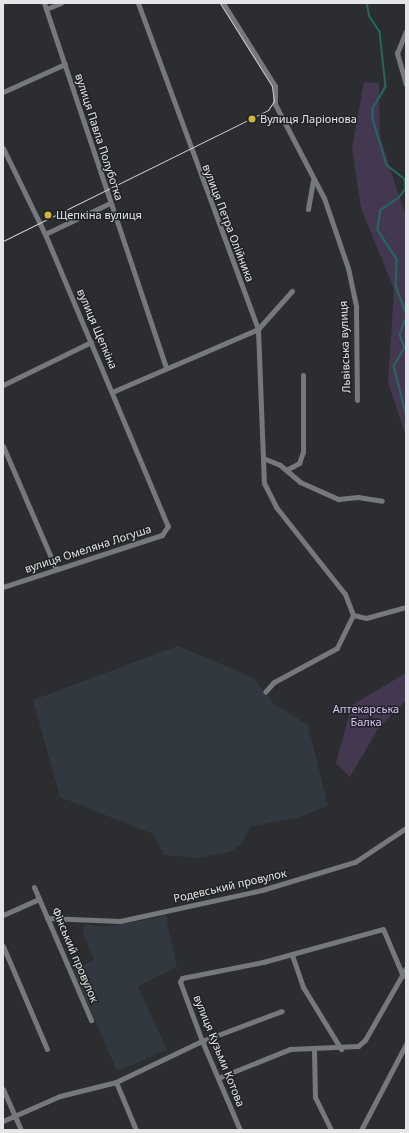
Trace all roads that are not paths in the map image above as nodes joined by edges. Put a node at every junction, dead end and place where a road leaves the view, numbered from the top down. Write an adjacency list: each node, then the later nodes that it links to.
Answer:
1 (44, 3): 5 (street, вулиця Павла Полуботка)
2 (61, 3): 5 (street)
3 (138, 3): 16 (street, вулиця Петра Олійника)
4 (223, 3): 11 (street, Львівська вулиця)
5 (46, 9): 7 (street, вулиця Павла Полуботка)
6 (406, 31): 8 (street)
7 (65, 64): 9 (street); 12 (street, вулиця Павла Полуботка)
8 (406, 84)
9 (3, 92)
10 (3, 148): 14 (street, вулиця Щепкіна)
11 (313, 180): 13 (street); 22 (street, Львівська вулиця)
12 (110, 203): 14 (street); 18 (street, вулиця Павла Полуботка)
13 (308, 209)
14 (45, 234): 17 (street, вулиця Щепкіна)
15 (292, 291): 16 (street)
16 (258, 329): 18 (street); 24 (street, вулиця Петра Олійника)
17 (91, 342): 20 (street); 21 (street, вулиця Щепкіна)
18 (166, 367): 21 (street)
19 (303, 374): 25 (street)
20 (3, 385)
21 (112, 392): 27 (street, вулиця Щепкіна)
22 (357, 400)
23 (3, 446): 28 (street)
24 (263, 458): 25 (street); 31 (street, вулиця Петра Олійника)
25 (286, 470): 26 (street)
26 (382, 501)
27 (167, 520): 28 (street, вулиця Омеляна Логуша)
28 (56, 569): 29 (street, вулиця Омеляна Логуша)
29 (3, 587)
30 (406, 607): 31 (street)
31 (353, 615): 32 (street)
32 (265, 692)
33 (406, 828): 37 (street, Родевський провулок)
34 (34, 887): 35 (street, Фінський провулок)
35 (40, 899): 36 (street, Фінський провулок); 37 (street, Фінський провулок)
36 (3, 915)
37 (47, 918): 43 (street, Фінський провулок)
38 (3, 946): 46 (street)
39 (292, 955): 41 (street); 44 (street, вулиця Кузьми Котова); 47 (street)
40 (406, 968): 41 (street)
41 (403, 976): 47 (street)
42 (282, 1011): 44 (street)
43 (91, 1020)
44 (202, 1041): 49 (street, вулиця Кузьми Котова); 50 (street)
45 (406, 1044): 58 (street)
46 (47, 1049)
47 (341, 1049): 48 (street)
48 (314, 1050): 49 (street); 57 (street)
49 (218, 1078): 56 (street, вулиця Кузьми Котова)
50 (116, 1082): 52 (street); 55 (street)
51 (3, 1089): 52 (street)
52 (15, 1116): 53 (street); 54 (street)
53 (3, 1121)
54 (21, 1130)
55 (136, 1130)
56 (240, 1130)
57 (331, 1130)
58 (361, 1130)

